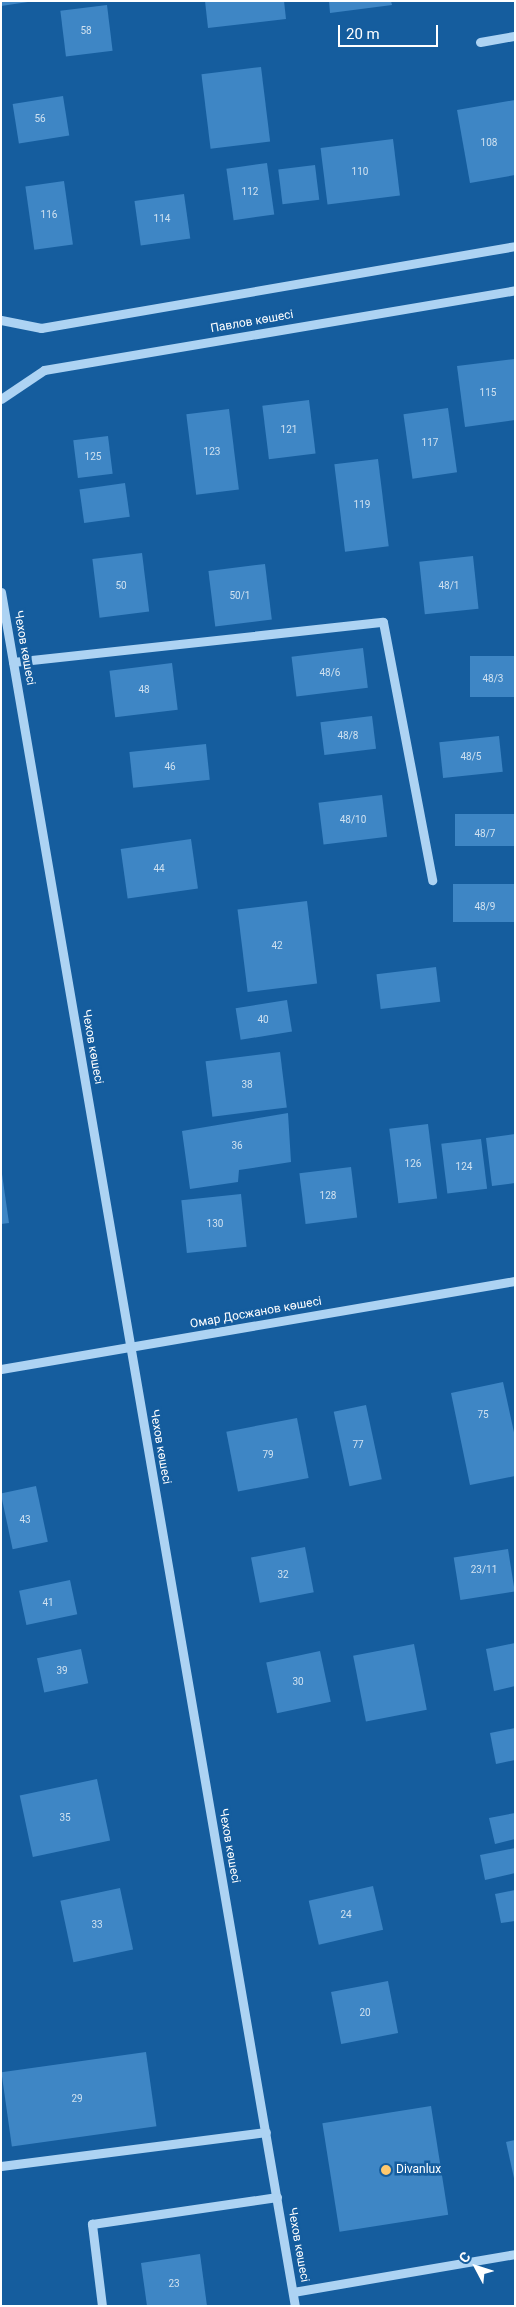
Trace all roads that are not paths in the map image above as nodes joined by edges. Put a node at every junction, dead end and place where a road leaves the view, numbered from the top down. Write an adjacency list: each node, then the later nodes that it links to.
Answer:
1 (515, 36): 2 (street)
2 (480, 42)
3 (515, 246): 5 (street)
4 (515, 290): 6 (street, Павлов көшесі)
5 (1, 320)
6 (1, 399)
7 (1, 592): 8 (street, Чехов көшесі)
8 (13, 662): 9 (street); 11 (street, Чехов көшесі)
9 (432, 880)
10 (515, 1281): 11 (street, Омар Досжанов көшесі)
11 (131, 1347): 12 (street, Омар Досжанов көшесі); 13 (street, Чехов көшесі)
12 (1, 1369)
13 (266, 2132): 14 (street); 15 (street, Чехов көшесі)
14 (1, 2166)
15 (277, 2197): 17 (street, Чехов көшесі); 18 (street)
16 (515, 2254): 17 (street)
17 (293, 2292): 19 (street, Чехов көшесі)
18 (102, 2306)
19 (295, 2306)

